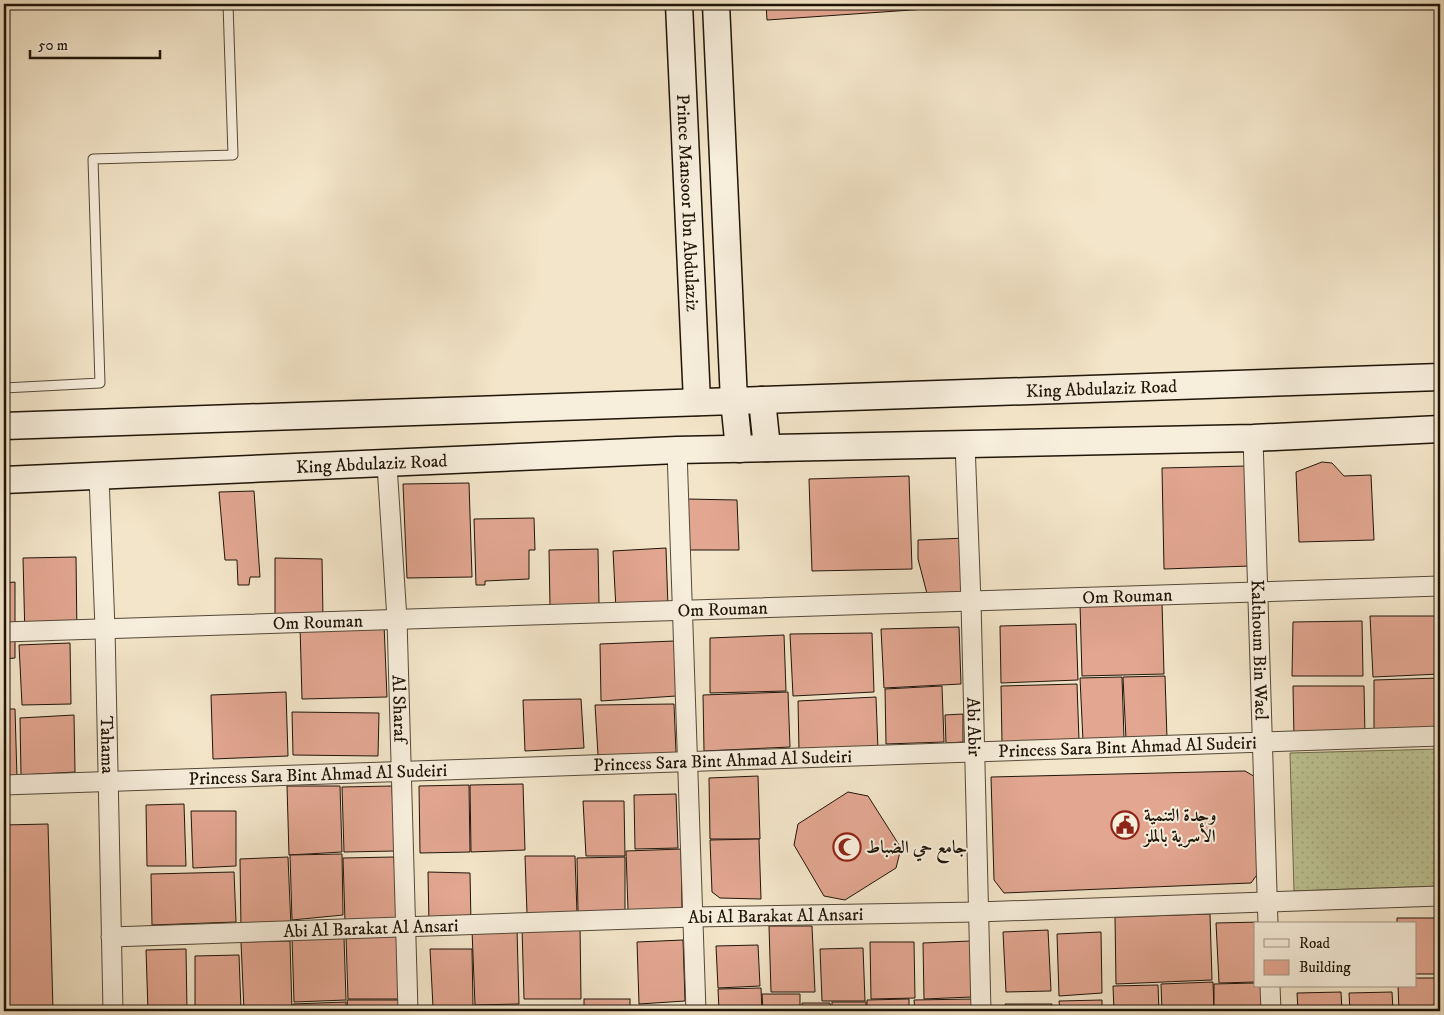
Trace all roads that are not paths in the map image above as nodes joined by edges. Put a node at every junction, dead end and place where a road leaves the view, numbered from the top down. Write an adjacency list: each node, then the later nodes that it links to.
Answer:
1 (228, 4): 7 (lane)
2 (679, 4): 5 (main road, Prince Mansoor Ibn Abdulaziz)
3 (716, 4): 4 (main road, Prince Mansoor Ibn Abdulaziz)
4 (718, 55): 5 (main road); 9 (main road, Prince Mansoor Ibn Abdulaziz)
5 (681, 58): 10 (main road, Prince Mansoor Ibn Abdulaziz)
6 (1440, 377): 8 (main road, King Abdulaziz Road)
7 (4, 388)
8 (762, 400): 9 (main road, King Abdulaziz Road); 15 (main road)
9 (734, 401): 10 (main road, King Abdulaziz Road); 16 (main road)
10 (697, 402): 11 (main road, King Abdulaziz Road)
11 (4, 426)
12 (1440, 429): 13 (main road, King Abdulaziz Road)
13 (1253, 438): 14 (main road, King Abdulaziz Road); 22 (street, Kalthoum Bin Wael)
14 (965, 443): 15 (main road, King Abdulaziz Road); 23 (street, Abi Abir)
15 (767, 448): 16 (main road, King Abdulaziz Road)
16 (739, 449): 17 (main road, King Abdulaziz Road)
17 (677, 450): 18 (main road, King Abdulaziz Road); 24 (street)
18 (387, 465): 19 (main road, King Abdulaziz Road); 25 (street, Al Sharaf)
19 (98, 477): 20 (main road, King Abdulaziz Road); 26 (street, Tahama)
20 (4, 480)
21 (1440, 586): 22 (street, Om Rouman)
22 (1258, 592): 23 (street, Om Rouman); 29 (street, Kalthoum Bin Wael)
23 (971, 602): 24 (street, Om Rouman); 30 (street, Abi Abir)
24 (683, 611): 25 (street, Om Rouman); 31 (street)
25 (397, 619): 26 (street, Om Rouman); 32 (street, Al Sharaf)
26 (105, 628): 27 (street, Om Rouman); 33 (street, Tahama)
27 (4, 632)
28 (1440, 736): 29 (street, Princess Sara Bint Ahmad Al Sudeiri)
29 (1263, 742): 30 (street, Princess Sara Bint Ahmad Al Sudeiri); 36 (street, Kalthoum Bin Wael)
30 (974, 752): 31 (street, Princess Sara Bint Ahmad Al Sudeiri); 37 (street, Abi Abir)
31 (688, 761): 32 (street, Princess Sara Bint Ahmad Al Sudeiri); 38 (street)
32 (400, 771): 33 (street, Princess Sara Bint Ahmad Al Sudeiri); 40 (street, Al Sharaf)
33 (108, 781): 34 (street, Princess Sara Bint Ahmad Al Sudeiri); 41 (street, Tahama)
34 (4, 785)
35 (1440, 896): 36 (street, Abi Al Barakat Al Ansari)
36 (1268, 902): 37 (street, Abi Al Barakat Al Ansari); 39 (street, Kalthoum Bin Wael)
37 (977, 912): 38 (street, Abi Al Barakat Al Ansari); 46 (street, Abi Abir)
38 (693, 916): 40 (street, Abi Al Barakat Al Ansari); 45 (street)
39 (1268, 922)
40 (406, 926): 41 (street, Abi Al Barakat Al Ansari); 44 (street, Al Sharaf)
41 (111, 937): 43 (street, Tahama)
42 (1270, 988): 47 (street)
43 (113, 1011)
44 (408, 1011)
45 (696, 1011)
46 (980, 1011)
47 (1271, 1011)

